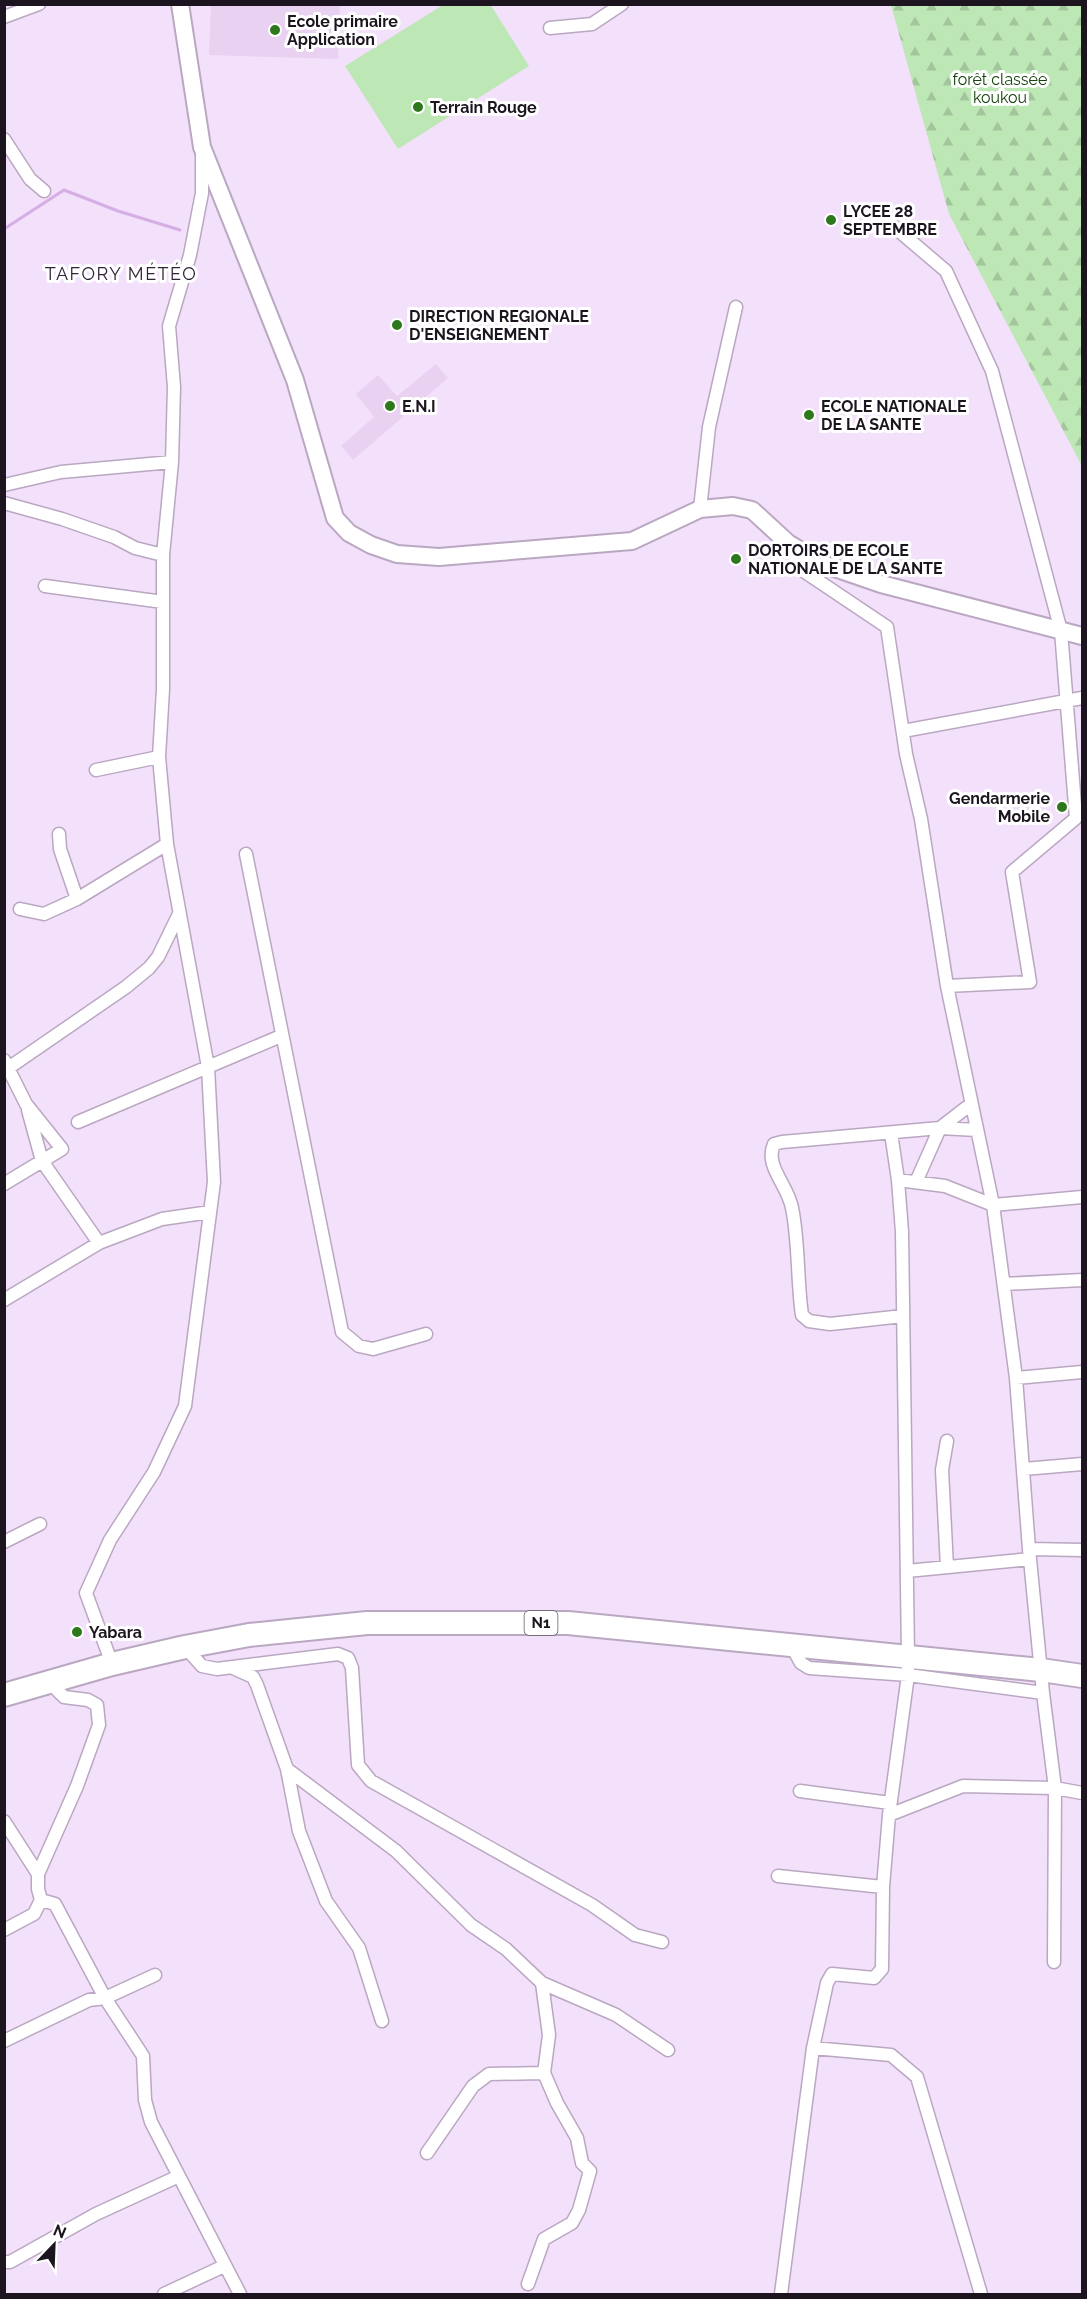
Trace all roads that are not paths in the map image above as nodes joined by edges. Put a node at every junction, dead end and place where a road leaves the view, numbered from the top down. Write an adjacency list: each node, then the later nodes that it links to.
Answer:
1 (39, 4): 4 (street)
2 (180, 4): 8 (street)
3 (622, 4): 6 (street)
4 (22, 7): 5 (street)
5 (4, 17)
6 (550, 28)
7 (4, 139): 9 (street)
8 (202, 147): 12 (street); 15 (street)
9 (45, 191)
10 (879, 214): 20 (street)
11 (736, 307): 15 (street)
12 (172, 462): 13 (street); 17 (street)
13 (4, 485)
14 (4, 503): 17 (street)
15 (700, 509): 16 (street)
16 (788, 543): 20 (street); 24 (street)
17 (163, 555): 19 (street)
18 (45, 586): 19 (street)
19 (163, 602): 25 (street)
20 (1060, 631): 21 (street); 23 (street)
21 (1083, 636)
22 (1083, 698): 23 (street)
23 (1066, 700): 24 (street); 33 (street)
24 (903, 731): 33 (street)
25 (159, 757): 26 (street); 28 (street)
26 (96, 770)
27 (59, 834): 30 (street)
28 (167, 844): 30 (street); 32 (street)
29 (246, 854): 34 (street)
30 (77, 899): 31 (street)
31 (20, 909)
32 (179, 914): 35 (street); 36 (street)
33 (947, 986): 38 (street)
34 (281, 1036): 36 (street); 55 (street)
35 (6, 1066): 37 (street)
36 (208, 1067): 39 (street); 49 (street)
37 (26, 1104): 43 (street); 43 (street)
38 (971, 1104): 40 (street); 41 (street)
39 (78, 1122)
40 (940, 1128): 41 (street); 42 (street); 45 (street)
41 (977, 1130): 48 (street)
42 (891, 1133): 44 (street); 54 (street)
43 (42, 1161): 46 (street); 50 (street)
44 (898, 1180): 45 (street); 54 (street)
45 (916, 1182): 48 (street)
46 (4, 1184)
47 (1083, 1197): 48 (street)
48 (993, 1205): 52 (street)
49 (210, 1212): 50 (street); 68 (street)
50 (99, 1243): 53 (street)
51 (1083, 1280): 52 (street)
52 (1004, 1284): 57 (street)
53 (4, 1300)
54 (903, 1316): 66 (street)
55 (426, 1334)
56 (1083, 1372): 57 (street)
57 (1016, 1378): 60 (street)
58 (947, 1441): 65 (street)
59 (1083, 1464): 60 (street)
60 (1024, 1469): 64 (street)
61 (40, 1524): 62 (street)
62 (4, 1542)
63 (1083, 1550): 64 (street)
64 (1029, 1554): 65 (street); 72 (street)
65 (947, 1567): 66 (street)
66 (907, 1571): 70 (street)
67 (184, 1647): 68 (highway, N1); 70 (highway, N1); 71 (street)
68 (112, 1664): 75 (highway, N1)
69 (255, 1664): 71 (street); 74 (street); 91 (street)
70 (908, 1666): 72 (highway, N1); 76 (street); 82 (street)
71 (231, 1667): 74 (street)
72 (1041, 1670): 73 (highway, N1); 76 (street)
73 (1083, 1676)
74 (253, 1677): 78 (street)
75 (49, 1682): 77 (highway, N1); 84 (street)
76 (1042, 1693): 79 (street)
77 (4, 1695)
78 (287, 1769): 94 (street); 96 (street)
79 (1055, 1788): 81 (street); 82 (street); 92 (street)
80 (800, 1791): 82 (street)
81 (1083, 1793)
82 (890, 1809): 86 (street)
83 (4, 1821): 84 (street)
84 (38, 1874): 87 (street)
85 (778, 1876): 86 (street)
86 (883, 1887): 98 (street)
87 (41, 1900): 88 (street); 89 (street)
88 (55, 1904): 89 (street); 95 (street)
89 (34, 1914): 90 (street)
90 (4, 1930)
91 (662, 1942)
92 (1054, 1962)
93 (155, 1975): 95 (street)
94 (542, 1983): 99 (street); 100 (street)
95 (105, 1998): 97 (street); 102 (street)
96 (382, 2021)
97 (4, 2041)
98 (813, 2048): 108 (street); 109 (street)
99 (668, 2050)
100 (544, 2073): 101 (street); 105 (street)
101 (427, 2152)
102 (179, 2176): 103 (street); 104 (street)
103 (4, 2262)
104 (224, 2266): 106 (street); 107 (street)
105 (528, 2284)
106 (164, 2295)
107 (240, 2295)
108 (781, 2295)
109 (981, 2295)

